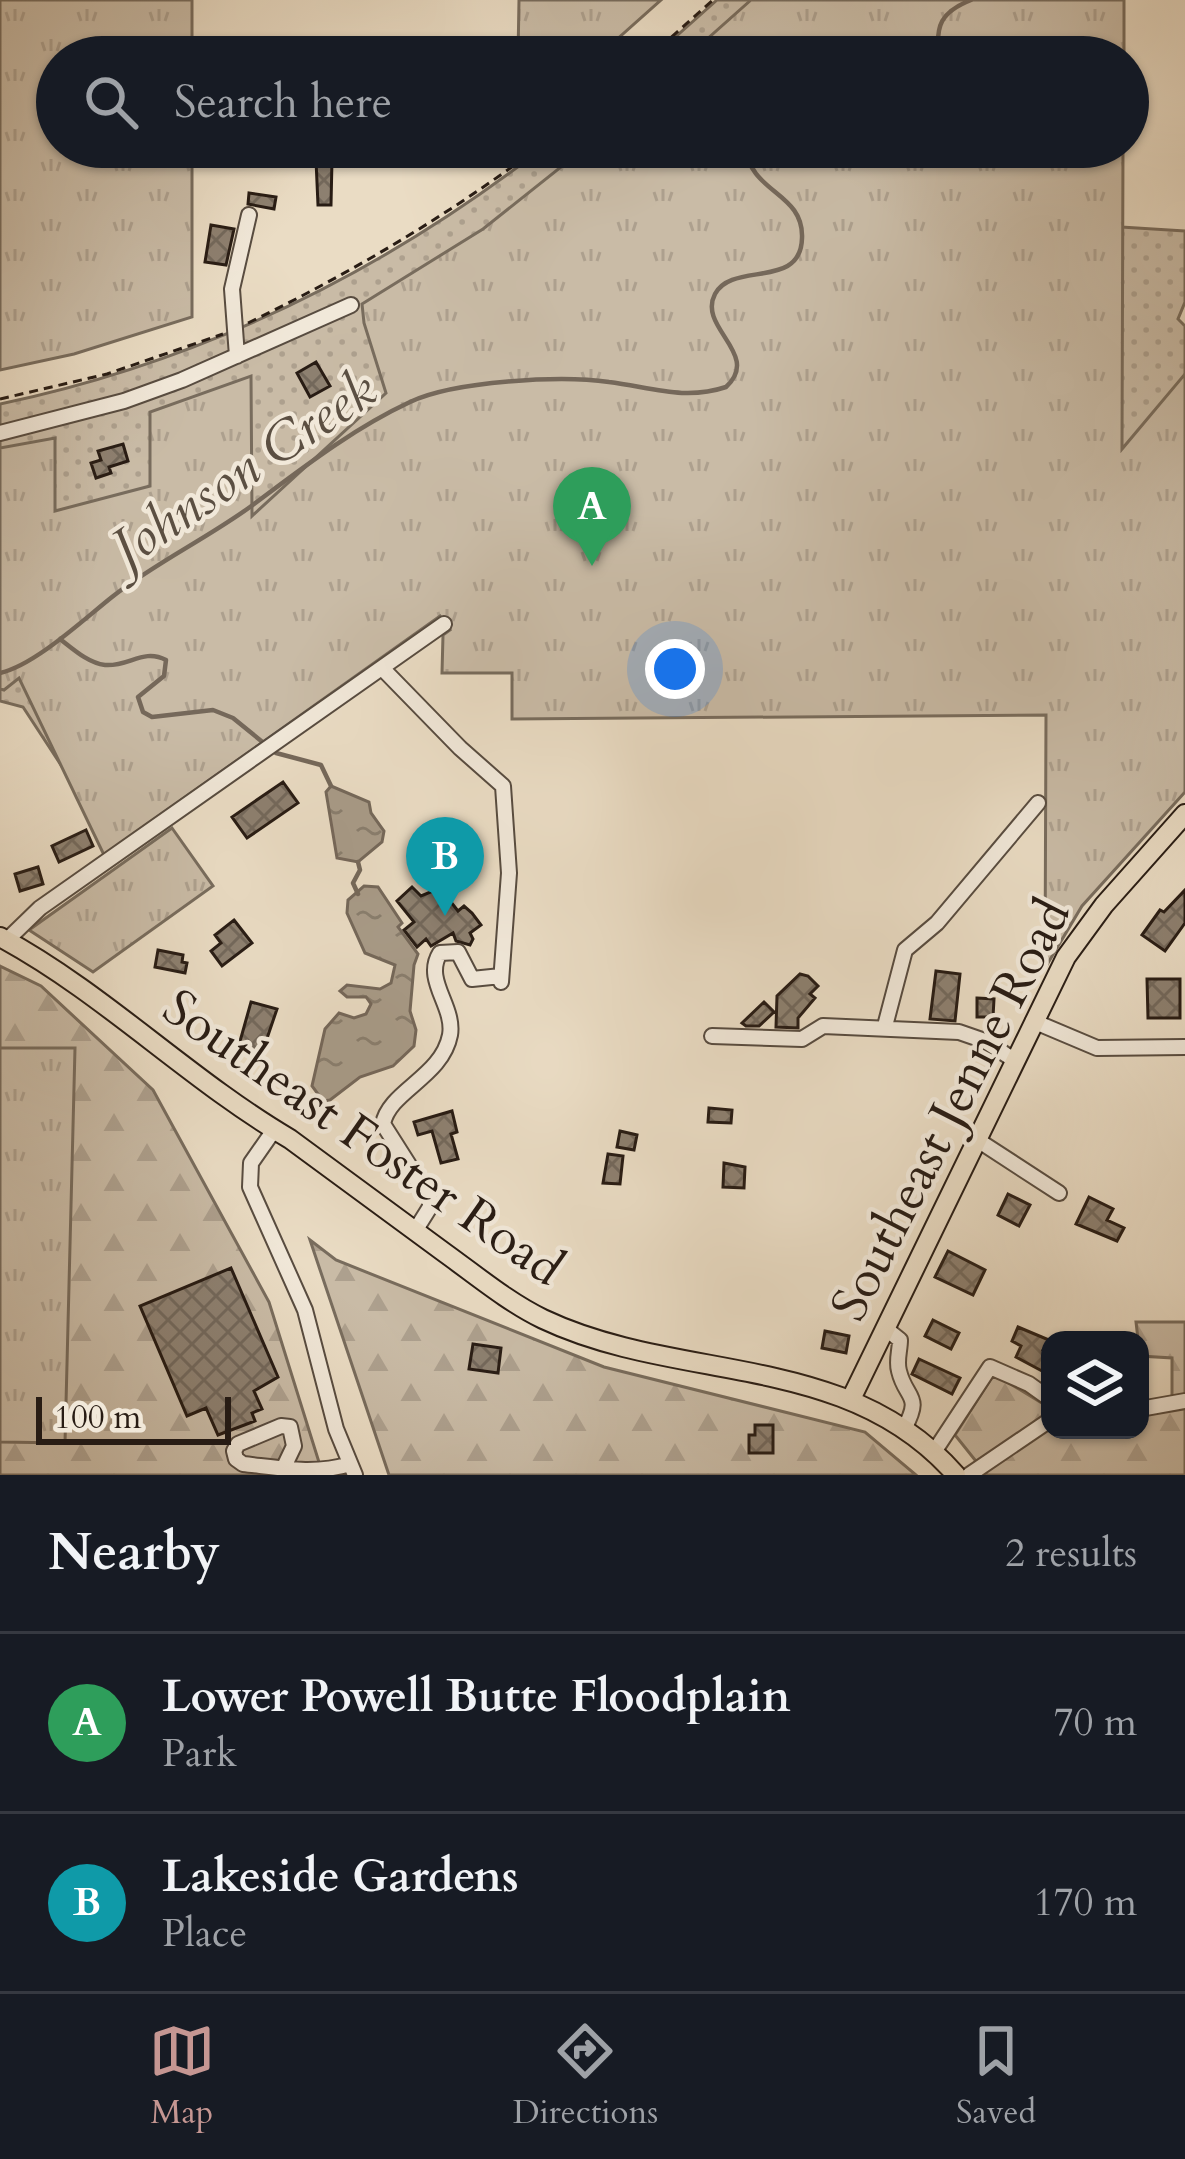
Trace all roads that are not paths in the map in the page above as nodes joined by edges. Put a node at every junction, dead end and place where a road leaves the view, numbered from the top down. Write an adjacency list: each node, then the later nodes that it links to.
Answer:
1 (249, 215): 3 (street)
2 (351, 305): 3 (street)
3 (237, 356): 4 (street)
4 (0, 433)
5 (444, 624): 6 (street)
6 (382, 668): 9 (street); 18 (street)
7 (1038, 803): 11 (street)
8 (1185, 814): 10 (main road, Southeast Jenne Road)
9 (3, 938): 15 (main road, Southeast Foster Road)
10 (1033, 1021): 13 (street); 14 (main road, Southeast Jenne Road)
11 (885, 1026): 12 (street); 14 (street)
12 (712, 1036)
13 (1185, 1047)
14 (1014, 1060): 16 (main road, Southeast Jenne Road)
15 (274, 1130): 18 (main road, Southeast Foster Road); 28 (street)
16 (976, 1138): 17 (street); 19 (main road, Southeast Jenne Road)
17 (1059, 1193)
18 (416, 1231): 21 (main road, Southeast Foster Road)
19 (885, 1328): 21 (main road, Southeast Jenne Road); 25 (street)
20 (1041, 1393): 26 (street)
21 (851, 1399): 25 (main road, Southeast Foster Road)
22 (1185, 1401): 23 (street)
23 (1149, 1407)
24 (1041, 1426): 30 (street)
25 (904, 1429): 26 (main road, Southeast Foster Road)
26 (934, 1452): 29 (main road, Southeast Foster Road)
27 (283, 1469): 28 (street)
28 (352, 1469)
29 (956, 1475)
30 (969, 1475)

